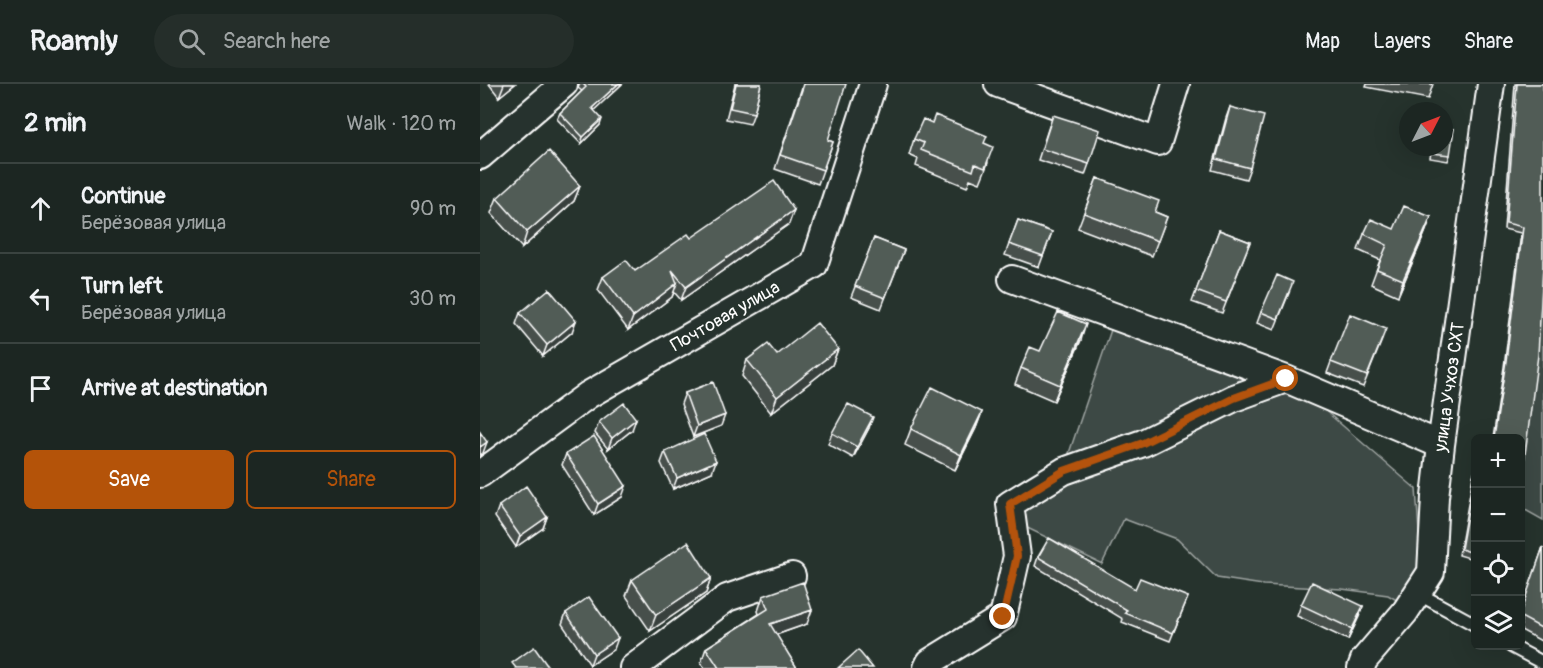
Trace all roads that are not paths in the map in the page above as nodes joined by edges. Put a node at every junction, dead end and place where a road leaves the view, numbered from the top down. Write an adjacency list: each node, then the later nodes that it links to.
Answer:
1 (564, 84): 6 (street)
2 (873, 84): 10 (street, Почтовая улица)
3 (998, 84): 4 (street)
4 (1176, 84)
5 (1491, 84): 9 (street, улица Учхоз СХТ)
6 (480, 156)
7 (1012, 279): 8 (street)
8 (1286, 379): 9 (street); 17 (street)
9 (1441, 446): 12 (street, улица Учхоз СХТ)
10 (480, 474)
11 (792, 576): 16 (street)
12 (1417, 593): 13 (lane); 18 (street, улица Учхоз СХТ)
13 (1471, 622)
14 (1520, 650): 15 (lane)
15 (1543, 663)
16 (633, 668)
17 (927, 668)
18 (1361, 668)

